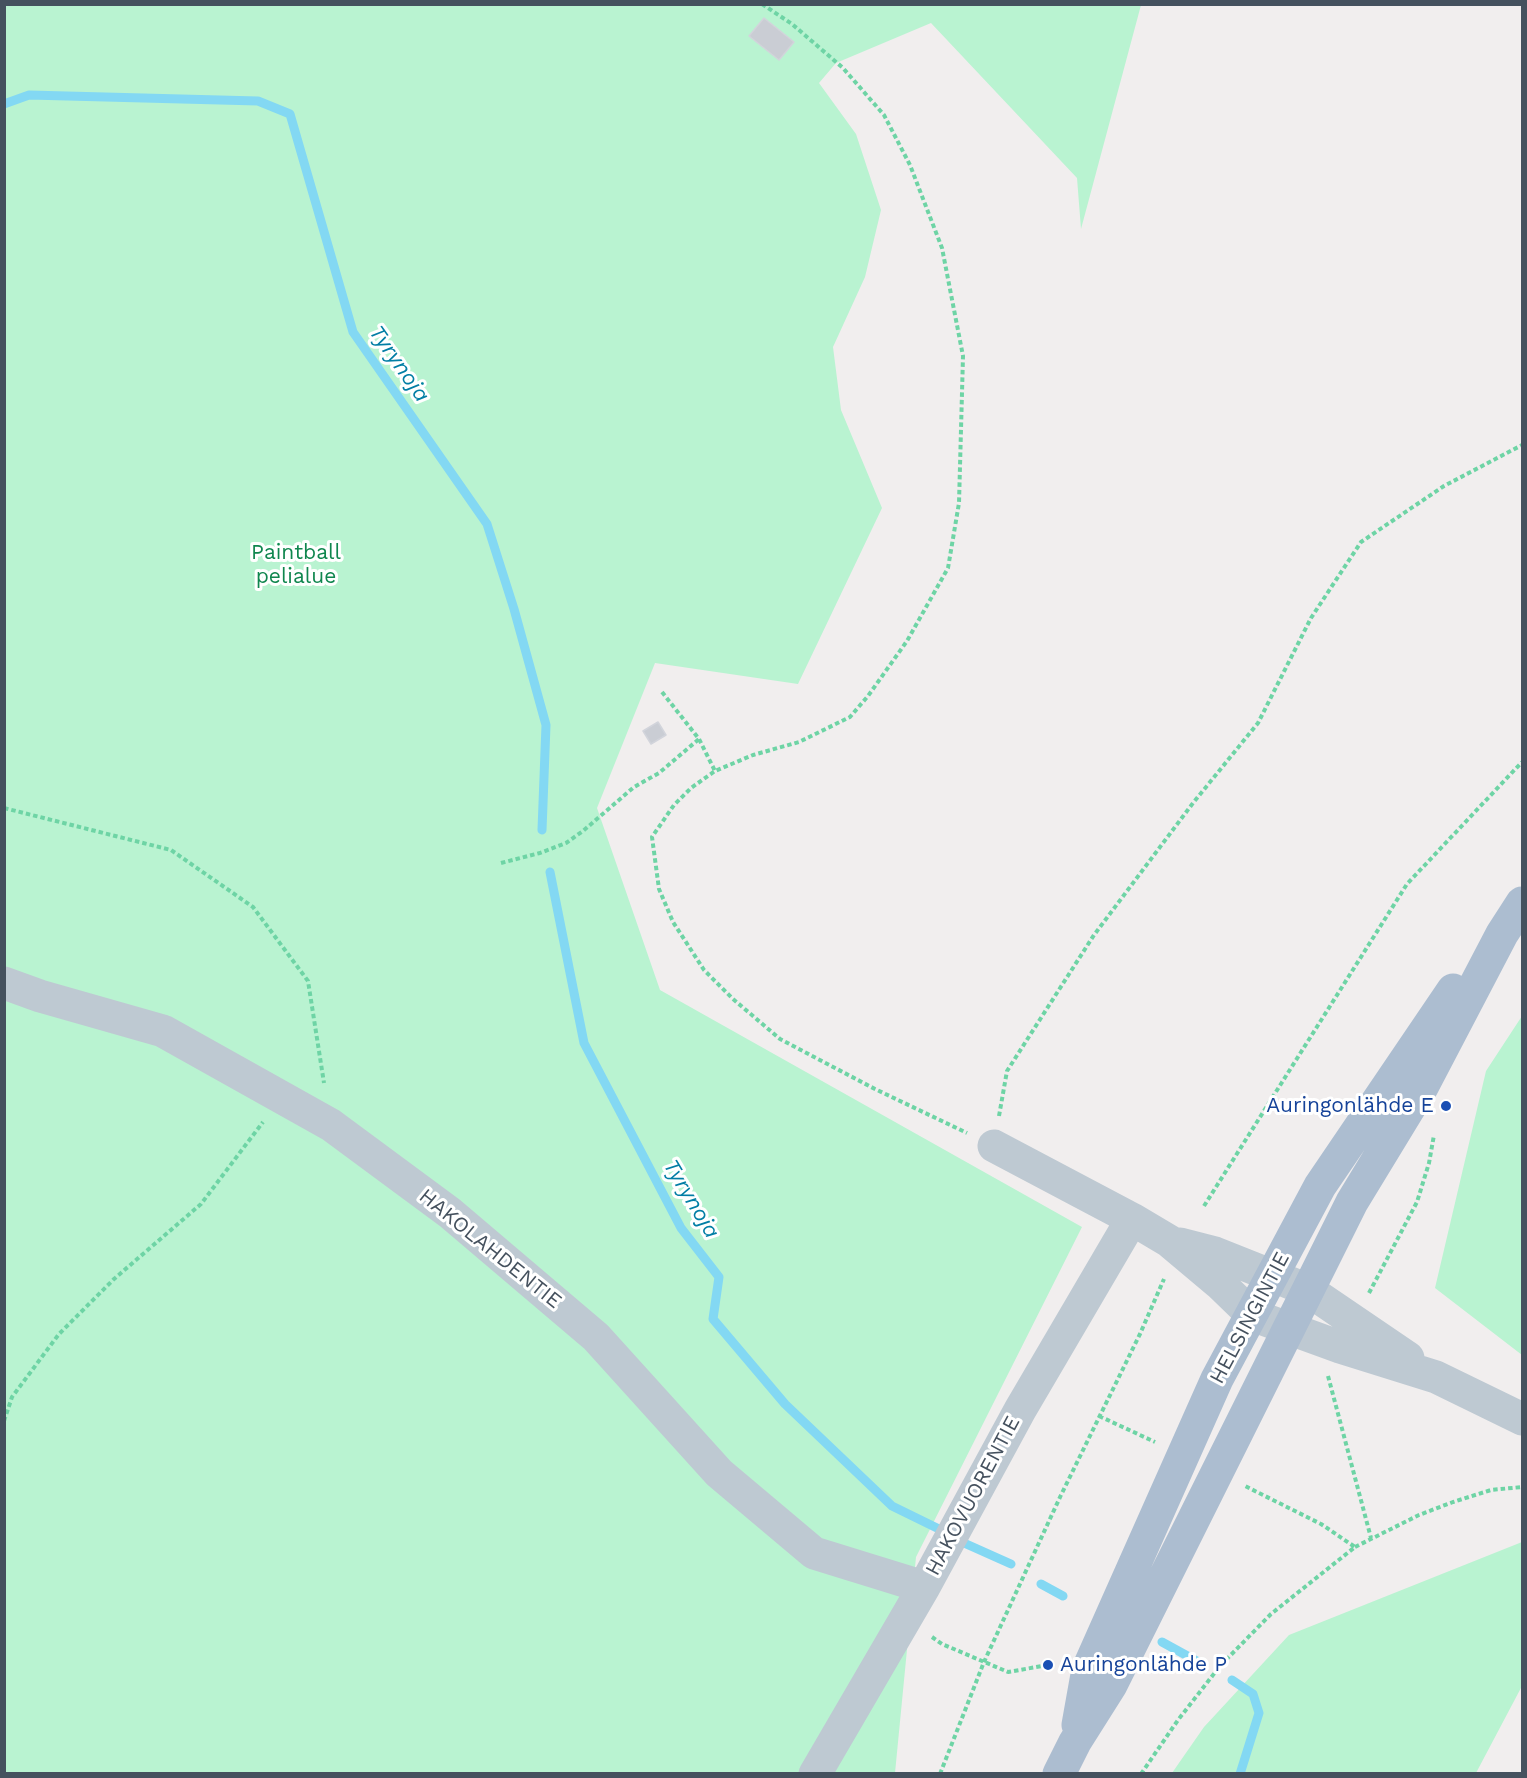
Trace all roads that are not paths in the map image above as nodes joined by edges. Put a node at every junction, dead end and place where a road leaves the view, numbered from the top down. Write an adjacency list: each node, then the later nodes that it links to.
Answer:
1 (1522, 903): 2 (main road, HELSINGINTIE)
2 (1502, 934): 7 (main road, HELSINGINTIE); 8 (main road, HELSINGINTIE)
3 (4, 983): 13 (street, HAKOLAHDENTIE)
4 (994, 1146): 5 (street)
5 (1132, 1219): 6 (street); 13 (street, HAKOVUORENTIE)
6 (1169, 1255): 7 (street); 9 (street)
7 (1273, 1275): 8 (street); 9 (main road, HELSINGINTIE)
8 (1308, 1290): 10 (main road, HELSINGINTIE); 11 (street)
9 (1252, 1315): 10 (street); 14 (main road, HELSINGINTIE)
10 (1288, 1328): 11 (street); 14 (main road, HELSINGINTIE)
11 (1436, 1377): 12 (street)
12 (1522, 1419)
13 (924, 1587): 15 (street, HAKOVUORENTIE)
14 (1075, 1742): 16 (main road, HELSINGINTIE)
15 (815, 1773)
16 (1059, 1773)

